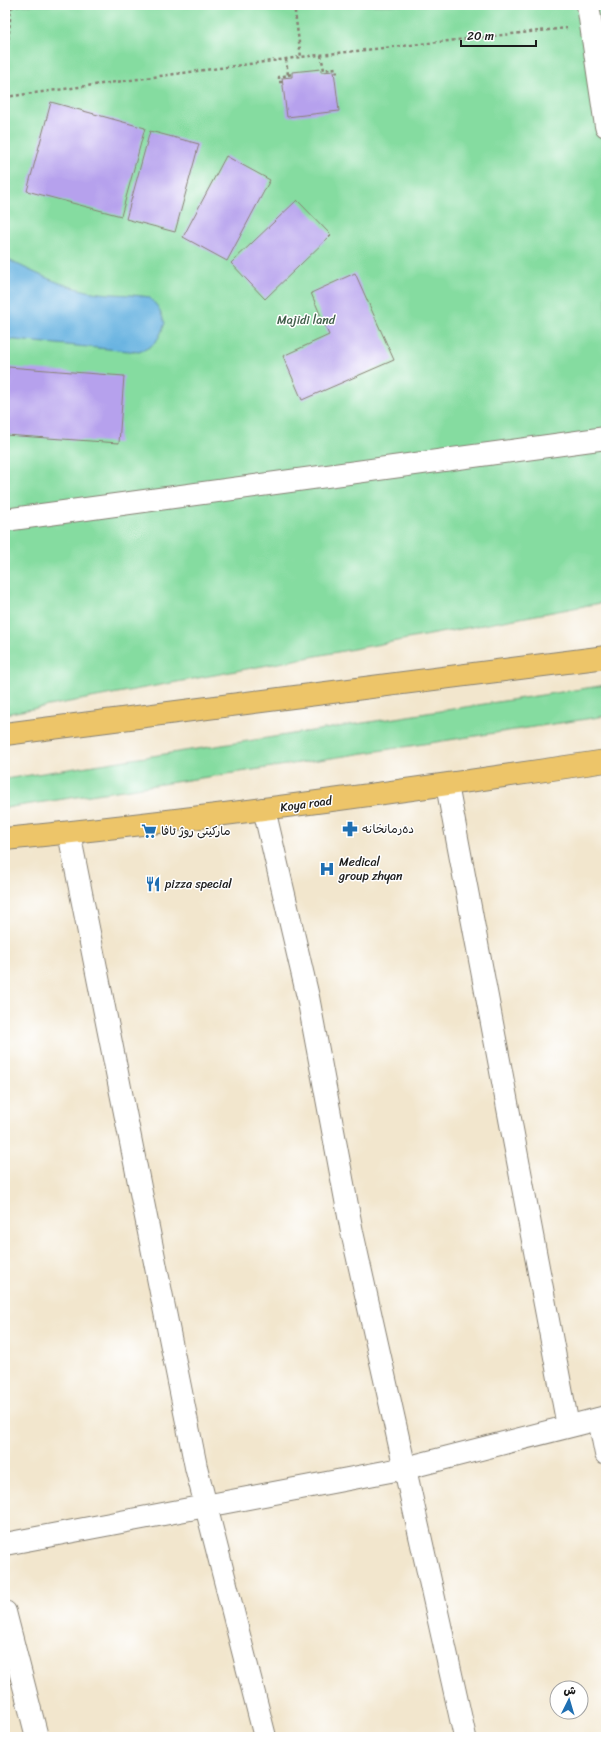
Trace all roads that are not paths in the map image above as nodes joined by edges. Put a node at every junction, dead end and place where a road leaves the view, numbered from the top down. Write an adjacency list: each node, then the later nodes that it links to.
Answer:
1 (588, 5): 2 (street)
2 (606, 126)
3 (606, 438): 4 (street)
4 (5, 520)
5 (606, 658): 6 (highway)
6 (5, 734)
7 (606, 761): 8 (highway, Koya road)
8 (447, 785): 9 (highway, Koya road); 13 (street)
9 (264, 809): 10 (highway, Koya road); 15 (street)
10 (69, 833): 11 (highway, Koya road); 16 (street)
11 (5, 839)
12 (602, 1418): 13 (street); 14 (street)
13 (568, 1426): 15 (street)
14 (606, 1454)
15 (406, 1468): 16 (street); 21 (street)
16 (208, 1506): 17 (street); 20 (street)
17 (5, 1544)
18 (5, 1612): 19 (street)
19 (37, 1737)
20 (264, 1737)
21 (465, 1737)

